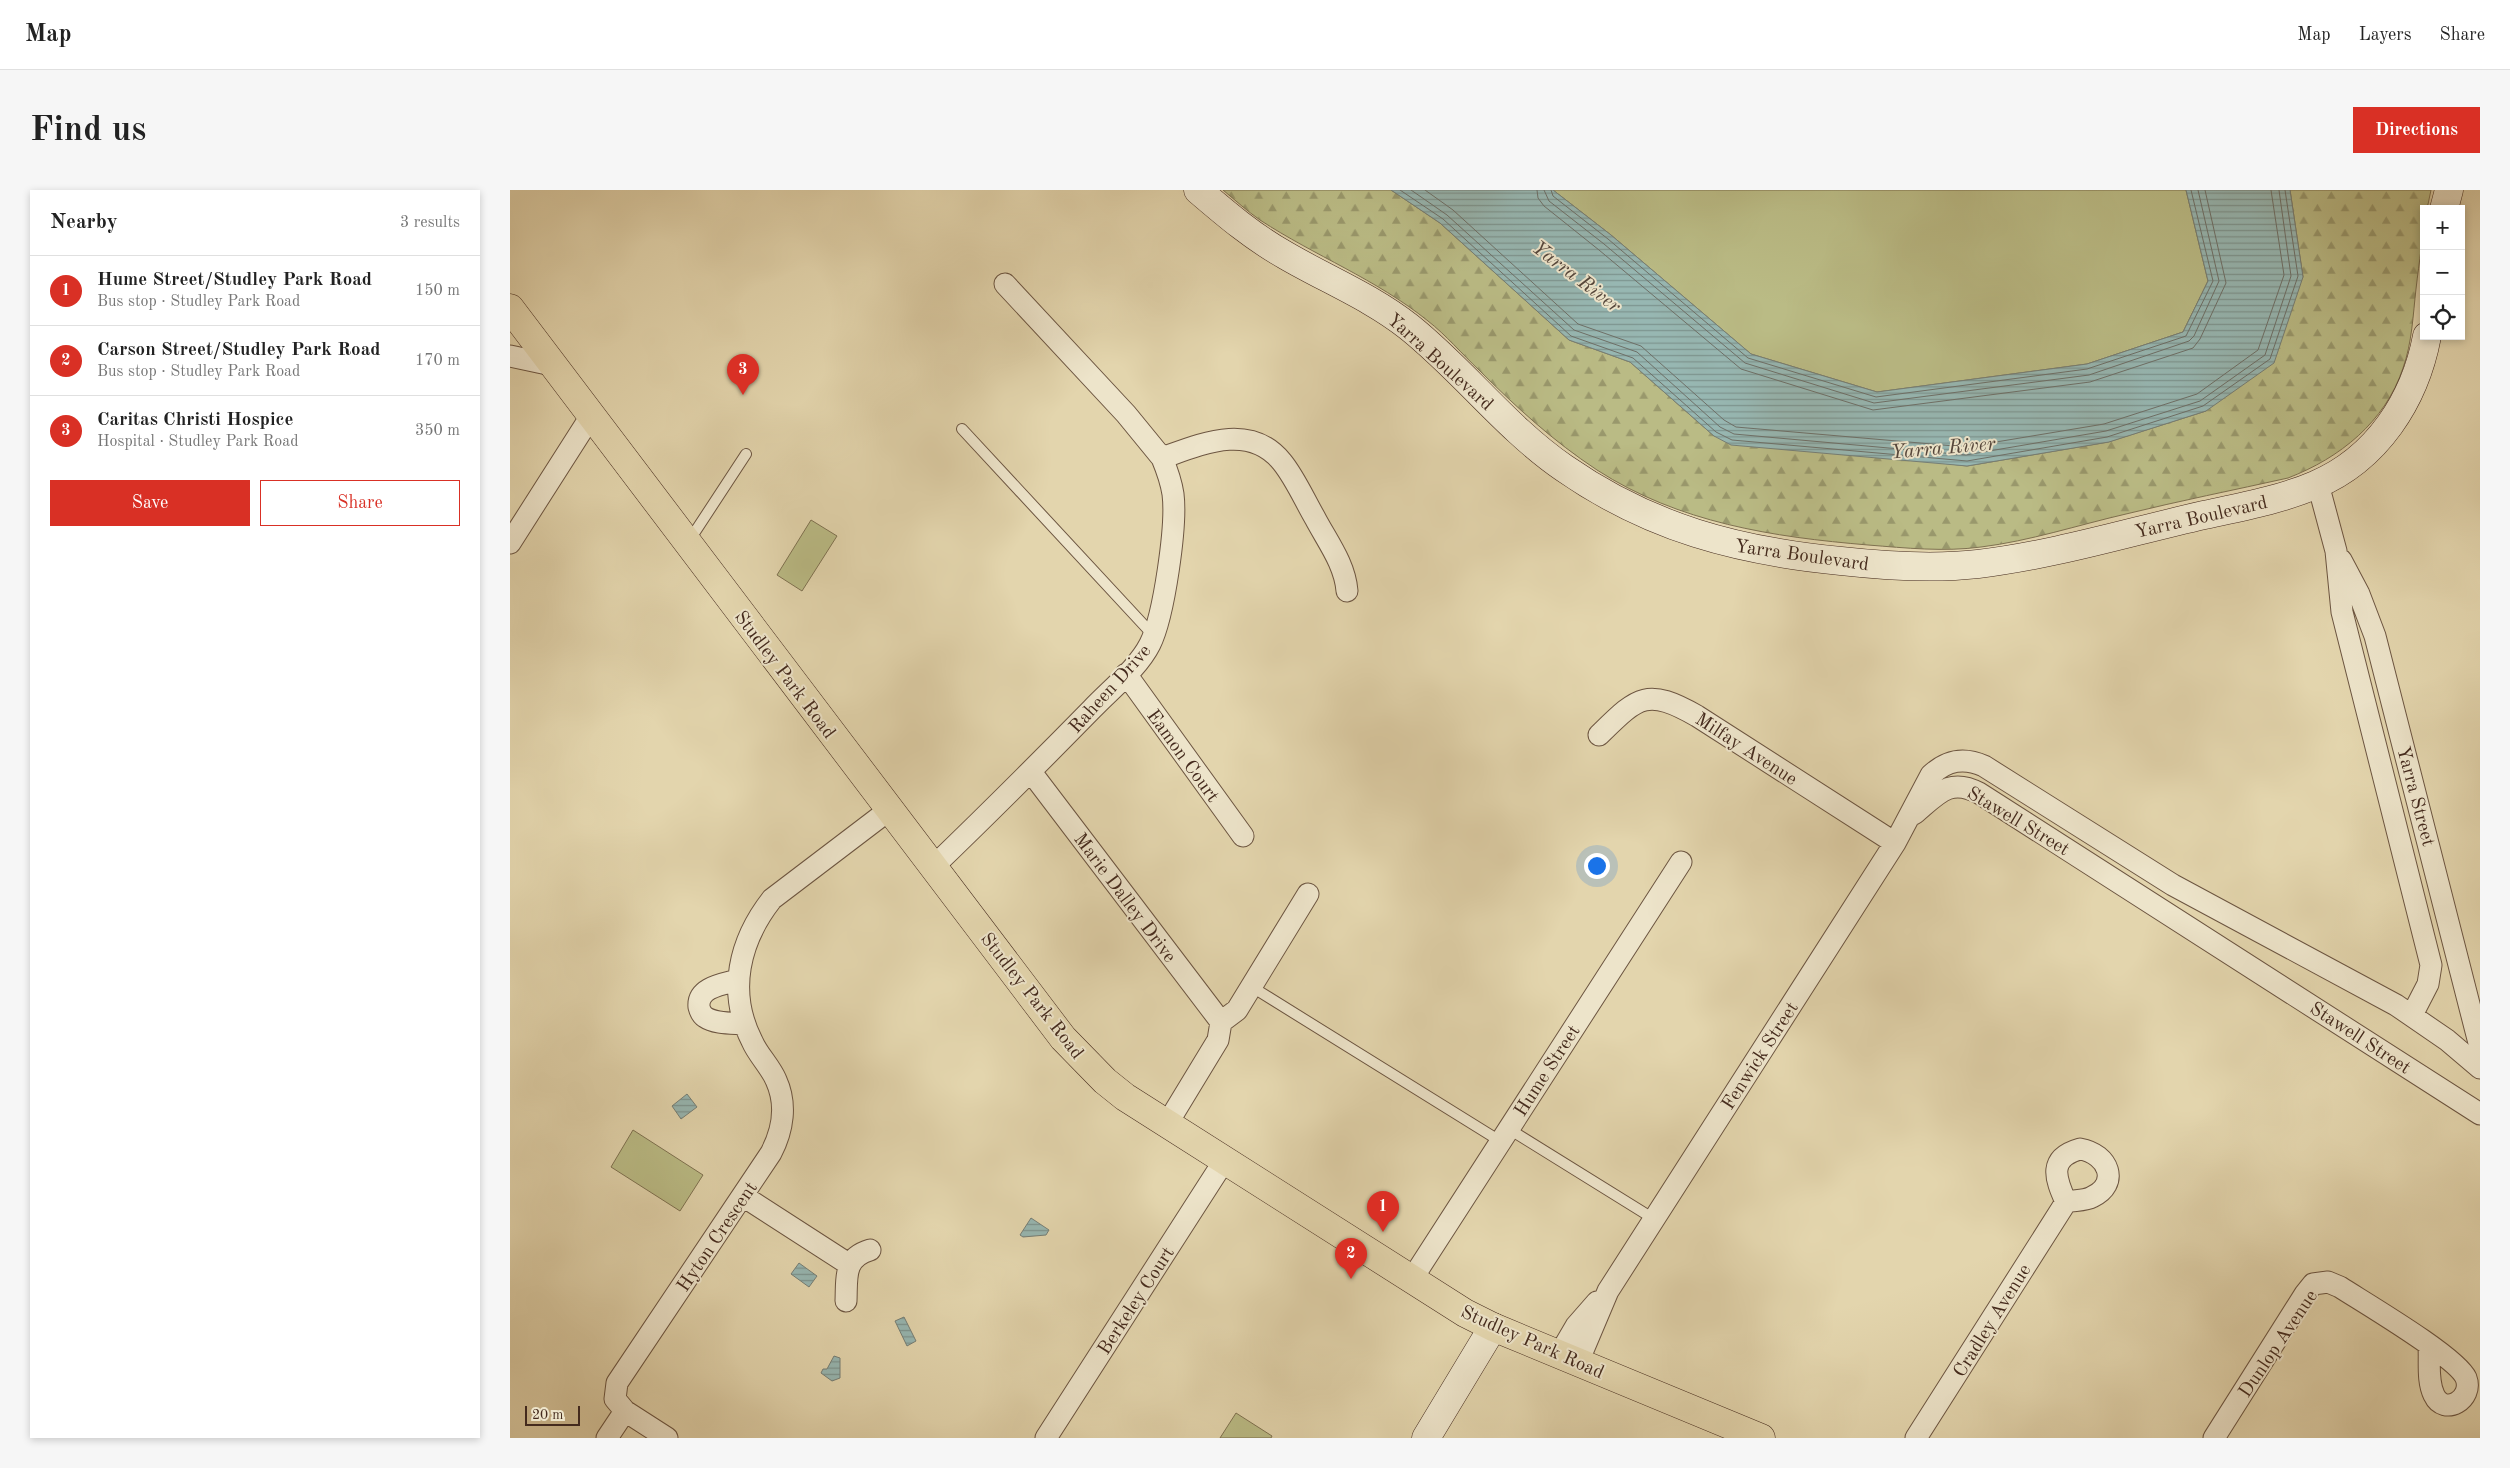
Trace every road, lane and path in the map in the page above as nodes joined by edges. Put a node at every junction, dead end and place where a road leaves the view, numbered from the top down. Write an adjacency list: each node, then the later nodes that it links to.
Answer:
1 (1198, 190): 13 (main road, Yarra Boulevard)
2 (2449, 190): 3 (main road)
3 (2445, 205)
4 (1005, 284): 12 (street, Raheen Drive)
5 (510, 308): 8 (main road, Studley Park Road)
6 (2427, 340): 13 (main road, Yarra Boulevard)
7 (510, 356): 8 (street)
8 (552, 365): 9 (main road, Studley Park Road)
9 (591, 416): 14 (street); 15 (main road, Studley Park Road)
10 (962, 429): 18 (lane)
11 (746, 454): 15 (lane)
12 (1162, 458): 17 (street); 18 (street, Raheen Drive)
13 (2318, 484): 16 (street, Yarra Street)
14 (510, 543)
15 (687, 544): 22 (main road, Studley Park Road)
16 (2336, 551): 31 (street, Yarra Street); 34 (street, Yarra Street)
17 (1347, 591)
18 (1154, 636): 19 (street, Raheen Drive)
19 (1126, 674): 21 (street, Raheen Drive); 24 (street, Eamon Court)
20 (1599, 735): 25 (street, Milfay Avenue)
21 (1031, 772): 27 (street, Raheen Drive); 32 (street, Marie Dalley Drive)
22 (889, 810): 27 (main road, Studley Park Road); 29 (street, Hyton Crescent)
23 (1910, 817): 25 (street, Fenwick Street); 31 (street, Stawell Street); 36 (street, Stawell Street)
24 (1243, 836)
25 (1895, 843): 42 (street, Fenwick Street)
26 (1681, 862): 38 (street, Hume Street)
27 (933, 867): 37 (main road, Studley Park Road)
28 (1308, 894): 30 (street)
29 (738, 980): 33 (street, Hyton Crescent); 33 (street)
30 (1252, 986): 32 (street); 38 (lane)
31 (2412, 1015): 35 (street, Stawell Street)
32 (1221, 1022): 37 (street)
33 (744, 1024): 40 (street, Hyton Crescent)
34 (2480, 1047)
35 (2480, 1068)
36 (2480, 1114)
37 (1167, 1124): 39 (main road, Studley Park Road)
38 (1504, 1135): 42 (lane); 45 (street, Hume Street)
39 (1224, 1161): 45 (main road, Studley Park Road); 53 (street, Berkeley Court)
40 (743, 1196): 44 (street); 50 (street, Hyton Crescent)
41 (2066, 1202): 56 (street, Cradley Avenue)
42 (1654, 1219): 49 (street, Fenwick Street)
43 (870, 1250): 44 (street)
44 (850, 1265): 46 (street)
45 (1412, 1280): 47 (main road, Studley Park Road)
46 (846, 1301)
47 (1493, 1327): 49 (main road, Studley Park Road); 54 (main road)
48 (2429, 1346): 57 (street, Dunlop Avenue)
49 (1569, 1358): 55 (main road, Studley Park Road)
50 (625, 1412): 51 (street); 52 (street)
51 (607, 1438)
52 (667, 1438)
53 (1046, 1438)
54 (1426, 1438)
55 (1761, 1438)
56 (1916, 1438)
57 (2214, 1438)

